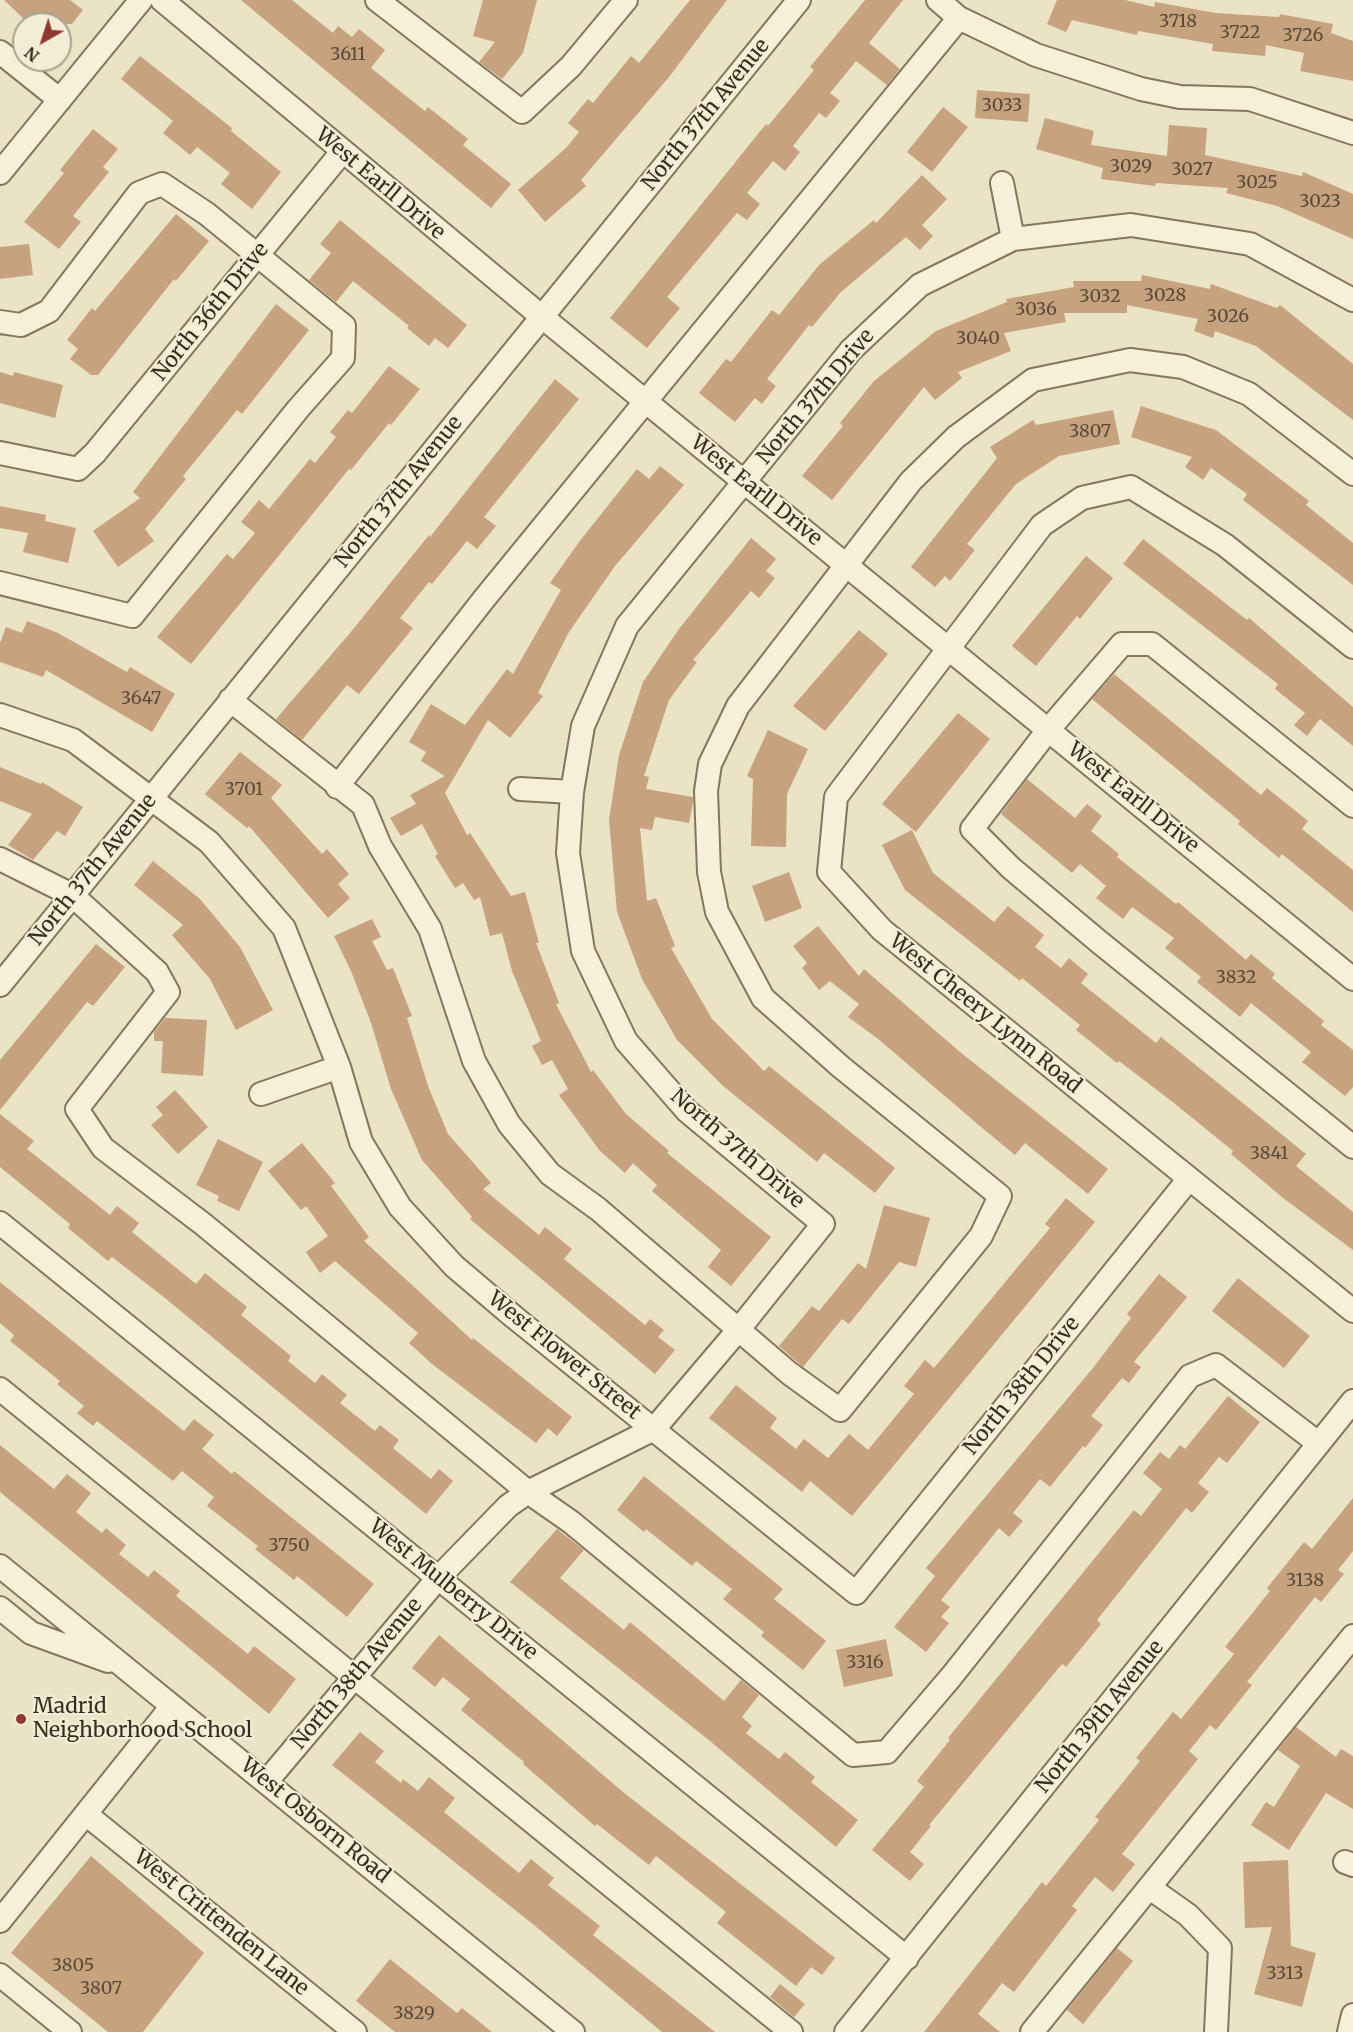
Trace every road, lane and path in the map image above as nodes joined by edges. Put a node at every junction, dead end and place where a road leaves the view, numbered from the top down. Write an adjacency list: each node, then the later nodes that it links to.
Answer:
1 (141, 0): 9 (street)
2 (162, 0): 11 (street, West Earll Drive)
3 (377, 0): 4 (street)
4 (626, 0)
5 (800, 0): 17 (street, North 37th Avenue)
6 (938, 0): 7 (street)
7 (959, 18): 10 (street); 19 (street)
8 (0, 52): 9 (street)
9 (60, 100): 12 (street)
10 (1353, 133)
11 (342, 153): 15 (street, North 36th Drive); 17 (street, West Earll Drive)
12 (0, 173)
13 (1002, 183): 14 (street)
14 (1013, 239): 16 (street, North 37th Drive); 22 (street, North 37th Drive)
15 (258, 255): 18 (street); 20 (street, North 36th Drive); 24 (street)
16 (1353, 300)
17 (541, 316): 19 (street, West Earll Drive); 27 (street, North 37th Avenue)
18 (0, 321)
19 (646, 401): 22 (street, West Earll Drive); 30 (street)
20 (0, 453)
21 (1353, 474): 23 (street)
22 (745, 481): 23 (street, West Earll Drive); 32 (street, North 37th Drive)
23 (846, 565): 26 (street, West Earll Drive); 45 (street)
24 (0, 583)
25 (1353, 647): 26 (street, West Cheery Lynn Road)
26 (950, 650): 29 (street, West Earll Drive); 42 (street, West Cheery Lynn Road)
27 (230, 700): 30 (street); 33 (street, North 37th Avenue)
28 (0, 715): 33 (street, West Flower Street)
29 (1049, 729): 34 (street); 37 (street, West Earll Drive); 41 (street)
30 (337, 787): 45 (street)
31 (520, 789): 32 (street)
32 (572, 792): 45 (street, North 37th Drive)
33 (151, 799): 36 (street, North 37th Avenue); 39 (street, West Flower Street)
34 (1353, 807)
35 (0, 859): 36 (street)
36 (72, 895): 38 (street, North 37th Avenue); 50 (street)
37 (1353, 979)
38 (0, 985)
39 (339, 1067): 40 (street); 48 (street, West Flower Street)
40 (261, 1094)
41 (1353, 1147)
42 (1188, 1180): 44 (street, West Cheery Lynn Road); 53 (street, North 38th Drive)
43 (0, 1223): 52 (street, West Mulberry Drive)
44 (1353, 1311)
45 (739, 1329): 48 (street, North 37th Drive)
46 (0, 1389): 57 (street)
47 (1353, 1401): 49 (street, North 39th Avenue)
48 (654, 1429): 50 (street, North 38th Avenue); 53 (street, West Flower Street)
49 (1318, 1443): 50 (street); 63 (street, North 39th Avenue)
50 (528, 1492): 52 (street, North 38th Avenue)
51 (0, 1566): 56 (street, West Osborn Road)
52 (438, 1578): 57 (street, North 38th Avenue); 63 (street, West Mulberry Drive)
53 (856, 1593)
54 (0, 1608): 56 (street)
55 (1353, 1636): 61 (street)
56 (124, 1667): 58 (street, West Osborn Road)
57 (355, 1677): 59 (street, North 38th Avenue); 69 (street)
58 (172, 1706): 59 (street, West Osborn Road); 60 (street)
59 (267, 1781): 68 (street, West Osborn Road)
60 (87, 1815): 62 (street); 67 (street, West Crittenden Lane)
61 (1150, 1888): 71 (street); 72 (street)
62 (0, 1921)
63 (906, 1958): 70 (street, North 39th Avenue)
64 (0, 1975): 66 (street)
65 (1353, 2015): 73 (street)
66 (70, 2032)
67 (355, 2032)
68 (573, 2032)
69 (791, 2032)
70 (846, 2032)
71 (1032, 2032)
72 (1216, 2032)
73 (1349, 2032)

